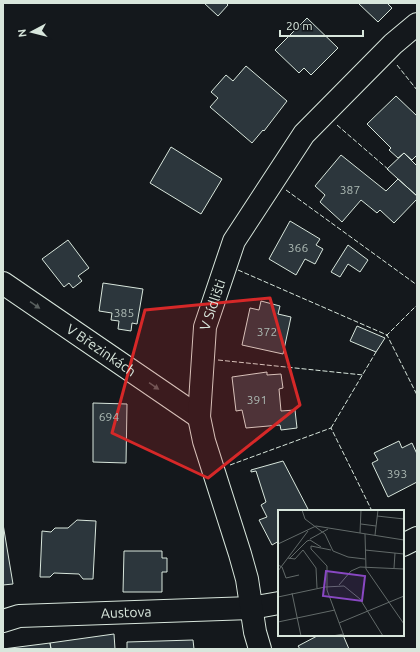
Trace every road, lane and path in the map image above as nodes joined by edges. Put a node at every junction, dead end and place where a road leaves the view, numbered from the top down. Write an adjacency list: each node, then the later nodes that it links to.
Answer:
1 (417, 24): 3 (street, V Sídlišti)
2 (3, 283): 3 (street, V Březinkách, one-way to 3)
3 (199, 417): 7 (street, V Sídlišti)
4 (417, 538): 5 (street)
5 (404, 544)
6 (278, 603): 7 (street, Austova)
7 (251, 608): 8 (street, Austova); 9 (street, V Sídlišti)
8 (3, 621)
9 (260, 649)

